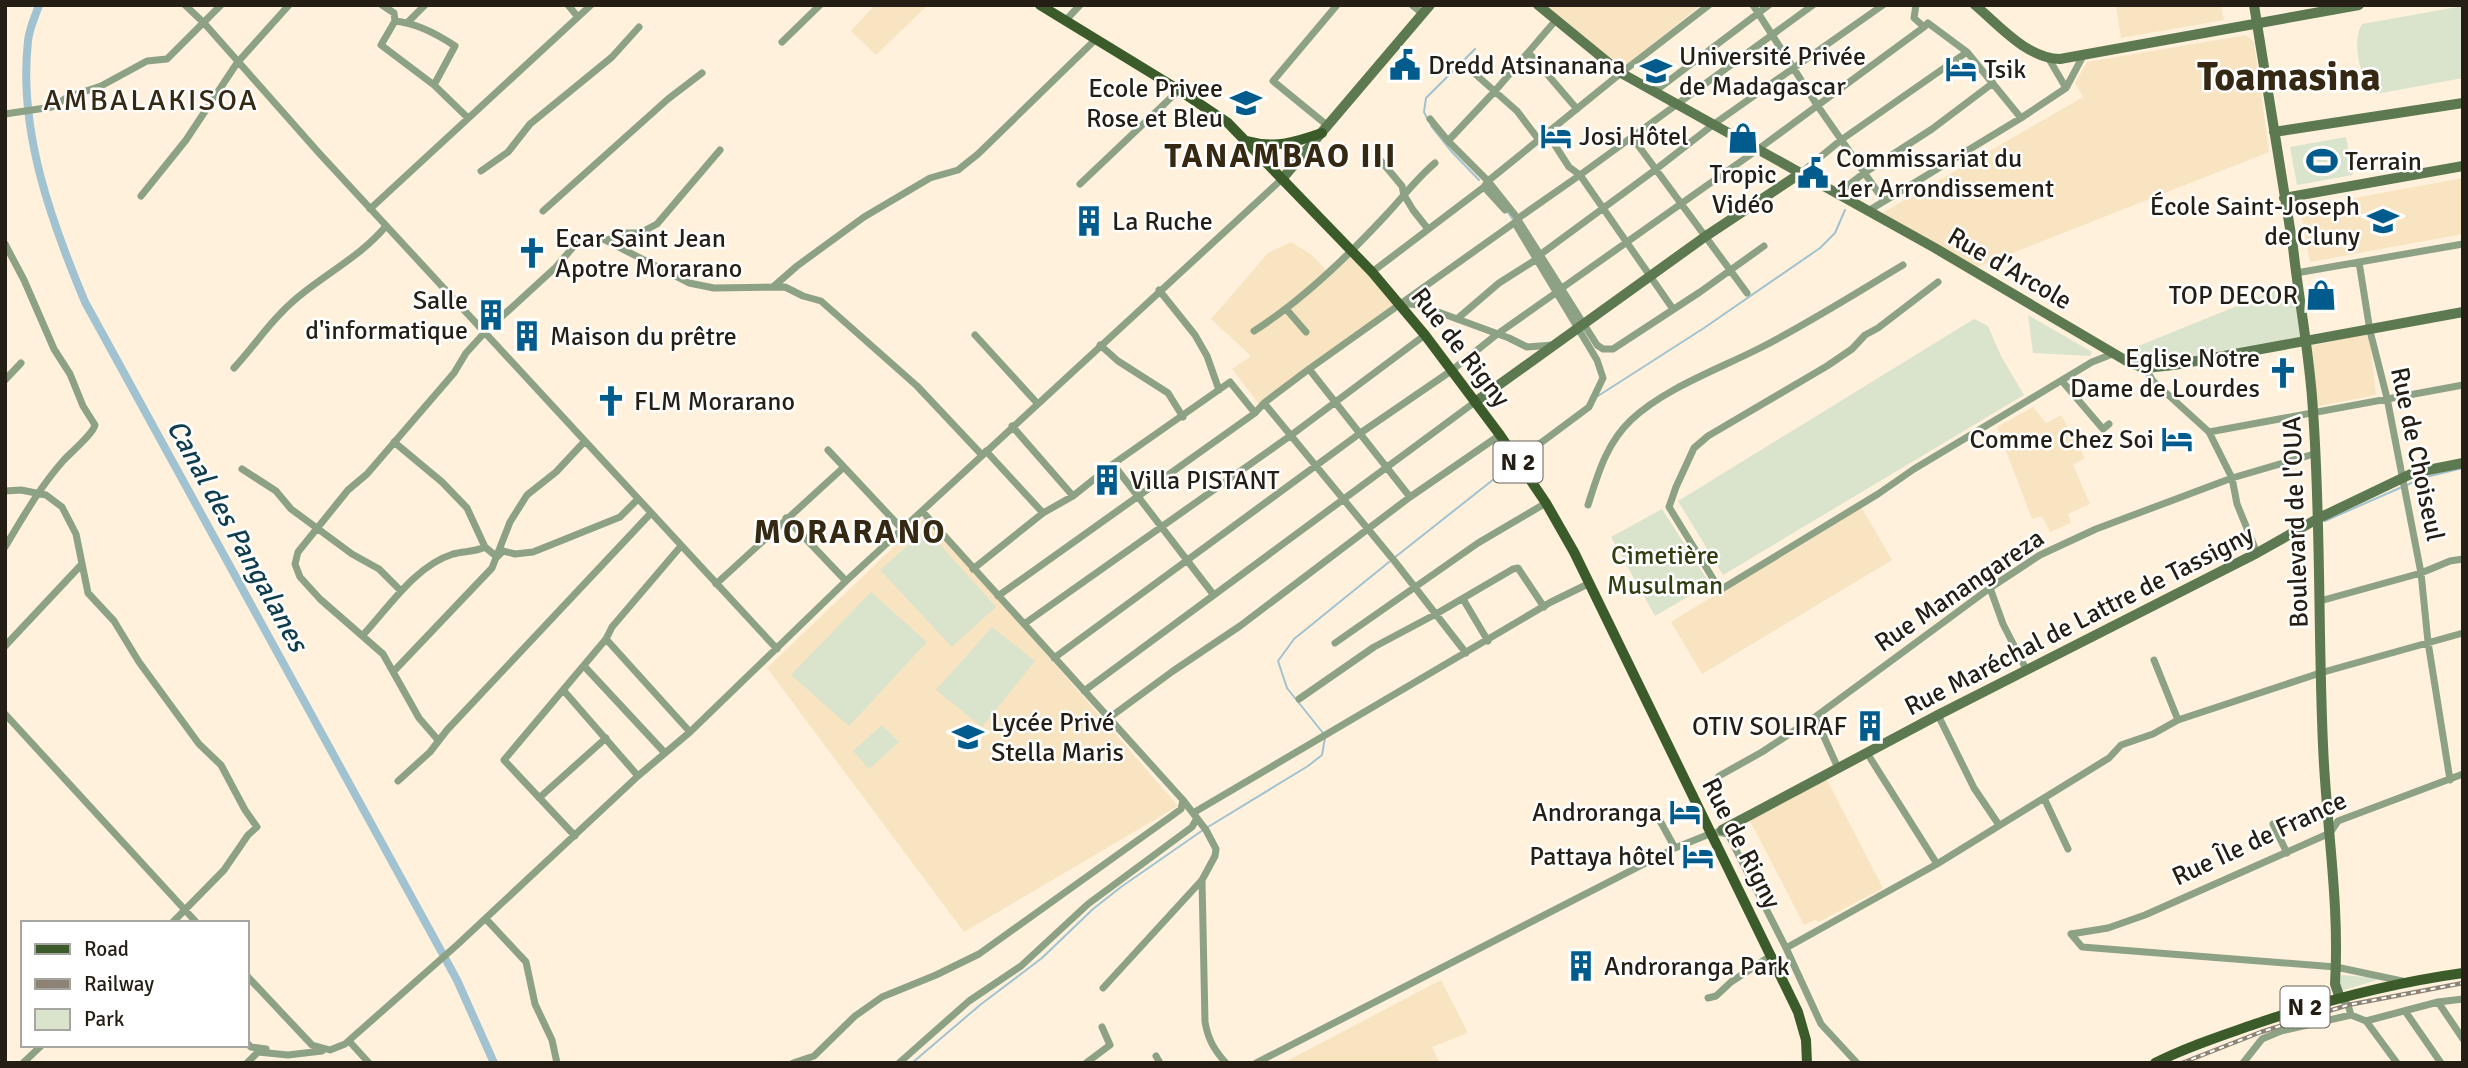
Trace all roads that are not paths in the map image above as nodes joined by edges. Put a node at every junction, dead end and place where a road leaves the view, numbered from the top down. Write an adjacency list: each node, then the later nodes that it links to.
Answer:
1 (185, 5): 33 (street)
2 (221, 5): 33 (street)
3 (289, 5): 43 (street)
4 (382, 5): 29 (street)
5 (425, 5): 31 (street)
6 (568, 5): 27 (street)
7 (591, 5): 27 (street)
8 (820, 5): 38 (street)
9 (1040, 5): 30 (main road, Rue de Rigny / N 2)
10 (1080, 5): 30 (street)
11 (1336, 5): 63 (street)
12 (1412, 5): 25 (street)
13 (1430, 5): 25 (street)
14 (1538, 5): 28 (street, Rue d'Arcole)
15 (1709, 5): 47 (street)
16 (1753, 5): 26 (street)
17 (1769, 5): 26 (street)
18 (1812, 5): 36 (street)
19 (1883, 5): 45 (street)
20 (1916, 5): 35 (street)
21 (1975, 5): 42 (street)
22 (2254, 5): 32 (street, Boulevard de l'OUA)
23 (2359, 5): 24 (street)
24 (2332, 8): 32 (street)
25 (1423, 14): 63 (street)
26 (1759, 14): 36 (street); 53 (street)
27 (578, 17): 59 (street)
28 (1556, 20): 39 (street); 47 (street, Rue d'Arcole)
29 (395, 21): 31 (street); 49 (street)
30 (1065, 21): 37 (main road, Rue de Rigny / N 2)
31 (408, 22): 49 (street)
32 (2258, 22): 41 (street); 64 (street, Boulevard de l'OUA)
33 (204, 23): 43 (street); 58 (street)
34 (639, 27): 77 (street)
35 (1924, 27): 40 (street); 56 (street)
36 (1771, 34): 45 (street); 55 (street)
37 (1096, 39): 51 (main road, Rue de Rigny / N 2); 112 (street)
38 (782, 42)
39 (1529, 52): 52 (street); 57 (street)
40 (1967, 52): 48 (street); 68 (street)
41 (2085, 53): 42 (street); 50 (street)
42 (2049, 59): 50 (street)
43 (237, 63): 86 (street); 91 (street)
44 (1465, 65): 52 (street)
45 (1795, 68): 56 (street); 62 (street)
46 (702, 73): 92 (street)
47 (1621, 73): 53 (street, Rue d'Arcole); 57 (street)
48 (1993, 83): 60 (street); 79 (street)
49 (434, 85): 59 (street)
50 (2066, 88): 60 (street)
51 (1179, 90): 69 (main road, Rue de Rigny / N 2); 82 (street)
52 (1495, 91): 67 (street); 70 (street)
53 (1654, 92): 55 (street, Rue d'Arcole)
54 (2463, 103): 64 (street)
55 (1676, 104): 62 (street, Rue d'Arcole); 66 (street)
56 (1817, 104): 68 (street); 72 (street)
57 (1577, 109): 65 (street)
58 (6, 114)
59 (468, 118): 91 (street)
60 (2021, 118): 88 (street)
61 (1430, 119): 70 (street)
62 (1714, 124): 72 (street, Rue d'Arcole); 76 (street)
63 (1325, 129): 69 (main road); 81 (street)
64 (2274, 132): 87 (street, Boulevard de l'OUA)
65 (1547, 133): 67 (street); 80 (street)
66 (1632, 137): 76 (street); 80 (street)
67 (1539, 139): 83 (street)
68 (1841, 140): 78 (street); 79 (street)
69 (1246, 141): 81 (main road, Rue de Rigny / N 2)
70 (1448, 141): 83 (street)
71 (720, 150): 98 (street)
72 (1756, 150): 78 (street, Rue d'Arcole); 89 (street)
73 (1381, 161): 85 (street)
74 (1435, 163): 85 (street)
75 (2463, 166): 87 (street)
76 (1655, 170): 89 (street); 90 (street)
77 (481, 171)
78 (1801, 173): 84 (street, Rue d'Arcole); 97 (street)
79 (1864, 173): 84 (street); 88 (street)
80 (1580, 175): 90 (street); 94 (street)
81 (1282, 178): 103 (main road, Rue de Rigny / N 2); 113 (street)
82 (1080, 184)
83 (1486, 184): 94 (street); 96 (street)
84 (1837, 194): 93 (street, Rue d'Arcole)
85 (1404, 195): 96 (street); 103 (street)
86 (141, 196)
87 (2284, 198): 109 (street, Boulevard de l'OUA)
88 (1884, 201): 93 (street)
89 (1679, 204): 97 (street); 99 (street)
90 (1603, 208): 99 (street); 104 (street)
91 (370, 209): 95 (street)
92 (543, 211)
93 (1868, 211): 132 (street, Rue d'Arcole)
94 (1516, 221): 104 (street); 116 (street)
95 (386, 226): 122 (street); 134 (street)
96 (1428, 229): 108 (street)
97 (1706, 236): 107 (street); 110 (street)
98 (607, 240): 112 (street); 122 (street)
99 (1626, 242): 110 (street); 114 (street)
100 (5, 244): 171 (street)
101 (2463, 244): 105 (street)
102 (1764, 246): 107 (street)
103 (1350, 251): 108 (main road, Rue de Rigny / N 2); 118 (street)
104 (1539, 257): 114 (street); 120 (street)
105 (2359, 262): 109 (street); 124 (street, Rue de Choiseul)
106 (1903, 265): 178 (street)
107 (1731, 270): 115 (street); 117 (street)
108 (1372, 272): 116 (main road, Rue de Rigny / N 2)
109 (2296, 273): 129 (street, Boulevard de l'OUA)
110 (1650, 276): 117 (street); 121 (street)
111 (1938, 282): 139 (street)
112 (773, 288): 159 (street)
113 (1159, 290): 130 (street); 141 (street)
114 (1559, 290): 121 (street); 128 (street)
115 (1747, 293)
116 (1399, 303): 120 (street); 127 (main road, Rue de Rigny / N 2); 136 (street)
117 (1673, 309): 121 (street)
118 (1287, 310): 123 (street); 125 (street)
119 (2463, 312): 124 (street)
120 (1457, 320): 128 (street)
121 (1581, 325): 131 (street); 161 (street)
122 (486, 331): 156 (street); 157 (street)
123 (1254, 331)
124 (2370, 331): 129 (street); 142 (street, Rue de Choiseul)
125 (1306, 332)
126 (975, 335): 146 (street)
127 (1425, 335): 137 (main road, Rue de Rigny / N 2); 145 (street)
128 (1496, 335): 131 (street); 137 (street)
129 (2307, 342): 135 (street); 147 (street, Boulevard de l'OUA)
130 (1100, 345): 146 (street); 149 (street)
131 (1554, 345): 143 (street)
132 (2116, 353): 135 (street, Rue d'Arcole); 139 (street)
133 (22, 363): 138 (street)
134 (234, 368)
135 (2146, 368): 152 (street)
136 (1308, 369): 144 (street); 145 (street)
137 (1451, 371): 143 (main road, Rue de Rigny / N 2); 153 (street)
138 (5, 380)
139 (2062, 381): 150 (street)
140 (2463, 386): 142 (street)
141 (1219, 390): 148 (street); 149 (street)
142 (2387, 398): 147 (street); 169 (street, Rue de Choiseul)
143 (1475, 402): 154 (main road, Rue de Rigny / N 2); 165 (street)
144 (1264, 403): 148 (street); 155 (street)
145 (1335, 403): 153 (street); 155 (street)
146 (1037, 404): 151 (street)
147 (2314, 411): 152 (street); 160 (street, Boulevard de l'OUA)
148 (1255, 413): 173 (street)
149 (1183, 416): 163 (street)
150 (2109, 424)
151 (1013, 426): 159 (street); 172 (street)
152 (2209, 432): 168 (street)
153 (1359, 434): 164 (street); 165 (street)
154 (1500, 435): 161 (main road, Rue de Rigny / N 2); 174 (street)
155 (1290, 436): 164 (street); 184 (street)
156 (585, 441): 175 (street); 192 (street)
157 (394, 442): 185 (street); 190 (street)
158 (828, 450): 166 (street)
159 (984, 453): 179 (street); 181 (street)
160 (2314, 454): 168 (street, Rue Manangareza); 183 (street, Boulevard de l'OUA)
161 (1515, 457): 177 (main road, Rue de Rigny / N 2)
162 (2463, 463): 169 (street, Rue Maréchal de Lattre de Tassigny)
163 (1113, 464): 172 (street); 173 (street)
164 (1314, 466): 176 (street); 193 (street)
165 (1386, 466): 174 (street); 176 (street)
166 (844, 467): 182 (street); 186 (street)
167 (243, 469): 185 (street)
168 (2232, 478): 191 (street); 202 (street, Rue Manangareza)
169 (2403, 479): 183 (street, Rue Maréchal de Lattre de Tassigny); 197 (street, Rue de Choiseul)
170 (5, 491): 171 (street)
171 (38, 493): 189 (street); 195 (street)
172 (1073, 496): 181 (street)
173 (1139, 496): 184 (street); 205 (street)
174 (1410, 497): 187 (street)
175 (638, 499): 180 (street); 192 (street)
176 (1343, 499): 187 (street); 204 (street)
177 (1546, 503): 199 (main road, Rue de Rigny / N 2); 201 (street)
178 (1588, 505)
179 (922, 511): 186 (street); 196 (street)
180 (651, 513): 188 (street); 236 (street)
181 (1044, 513): 196 (street)
182 (786, 518): 198 (street); 200 (street)
183 (2317, 519): 191 (street, Rue Maréchal de Lattre de Tassigny); 207 (street, Boulevard de l'OUA)
184 (1162, 527): 193 (street); 210 (street)
185 (316, 528): 203 (street); 212 (street)
186 (902, 529): 198 (street)
187 (1368, 529): 201 (street); 232 (street)
188 (681, 546): 200 (street); 213 (street)
189 (5, 547)
190 (485, 547): 192 (street); 203 (street)
191 (2257, 553): 223 (street, Rue Maréchal de Lattre de Tassigny)
192 (496, 557): 224 (street)
193 (1186, 559): 204 (street); 220 (street)
194 (2463, 559): 197 (street)
195 (81, 565): 217 (street); 260 (street)
196 (973, 569): 205 (street)
197 (2421, 573): 207 (street); 215 (street, Rue de Choiseul)
198 (846, 581): 218 (street)
199 (1590, 583): 208 (street); 252 (main road, Rue de Rigny / N 2)
200 (716, 584): 218 (street)
201 (1416, 587): 209 (street); 216 (street)
202 (1990, 588): 223 (street); 231 (street, Rue Manangareza)
203 (401, 591): 212 (street)
204 (1213, 594): 227 (street)
205 (998, 596): 210 (street)
206 (1462, 599): 208 (street); 209 (street); 214 (street)
207 (2320, 601): 225 (street, Boulevard de l'OUA)
208 (1544, 607): 214 (street)
209 (1436, 614): 219 (street); 228 (street)
210 (1024, 624): 220 (street)
211 (2463, 633): 215 (street)
212 (363, 635): 224 (street)
213 (606, 639): 222 (street); 234 (street)
214 (1488, 640): 219 (street)
215 (2428, 642): 225 (street); 243 (street, Rue de Choiseul)
216 (1335, 643)
217 (5, 646)
218 (777, 649): 234 (street)
219 (1466, 653): 249 (street)
220 (1054, 658): 227 (street)
221 (2154, 660): 233 (street)
222 (584, 666): 226 (street); 237 (street)
223 (2026, 669): 230 (street, Rue Maréchal de Lattre de Tassigny)
224 (394, 671): 236 (street)
225 (2320, 673): 233 (street); 253 (street, Boulevard de l'OUA)
226 (564, 691): 235 (street); 245 (street)
227 (1084, 691): 232 (street)
228 (1299, 699)
229 (5, 714): 260 (street)
230 (1938, 715): 238 (street, Rue Maréchal de Lattre de Tassigny); 251 (street)
231 (1815, 717): 239 (street); 242 (street, Rue Manangareza)
232 (1109, 718): 247 (street)
233 (2178, 720): 246 (street)
234 (690, 732): 237 (street)
235 (606, 738): 241 (street); 245 (street)
236 (439, 740): 244 (street)
237 (665, 753): 241 (street)
238 (1867, 753): 239 (street, Rue Maréchal de Lattre de Tassigny); 258 (street)
239 (1838, 768): 252 (street, Rue Maréchal de Lattre de Tassigny)
240 (2463, 774): 243 (street, Rue Île de France)
241 (638, 776): 254 (street)
242 (1718, 776)
243 (2450, 780): 253 (street, Rue Île de France)
244 (398, 781)
245 (539, 798): 254 (street)
246 (2044, 798): 251 (street); 256 (street)
247 (1183, 800): 249 (street); 290 (street)
248 (1650, 810): 255 (street)
249 (1197, 817): 259 (street); 291 (street)
250 (2273, 824): 257 (street)
251 (1999, 825): 258 (street)
252 (1717, 832): 255 (street); 264 (street); 265 (main road, Rue de Rigny / N 2)
253 (2330, 834): 257 (street, Rue Île de France); 266 (street, Boulevard de l'OUA)
254 (575, 836): 261 (street)
255 (1675, 848): 294 (street)
256 (2068, 849)
257 (2287, 853): 266 (street, Rue Île de France)
258 (1937, 864): 264 (street)
259 (1202, 880): 270 (street); 293 (street)
260 (185, 910): 262 (street); 263 (street)
261 (486, 919): 280 (street); 289 (street)
262 (174, 921)
263 (195, 921)
264 (1786, 948): 296 (street)
265 (1772, 955): 271 (street); 295 (main road, Rue de Rigny / N 2)
266 (2336, 967): 269 (street); 272 (street, Boulevard de l'OUA)
267 (2463, 974): 269 (main road, N 2)
268 (248, 977): 283 (street)
269 (2408, 982): 272 (main road, N 2)
270 (1103, 988)
271 (1708, 998)
272 (2340, 998): 276 (street); 297 (main road, N 2)
273 (2463, 999): 274 (street)
274 (2438, 1002): 275 (street); 279 (street)
275 (2406, 1011): 277 (street); 299 (street)
276 (2351, 1015): 277 (street); 285 (street)
277 (2366, 1021): 298 (street)
278 (1102, 1027): 292 (street)
279 (2463, 1039)
280 (349, 1041): 283 (street); 288 (street)
281 (248, 1044): 284 (street)
282 (40, 1047): 286 (street)
283 (330, 1050): 284 (street)
284 (288, 1055): 287 (street)
285 (2245, 1062)
286 (23, 1063)
287 (247, 1063)
288 (369, 1063)
289 (557, 1063)
290 (793, 1063)
291 (899, 1063)
292 (1086, 1063)
293 (1226, 1063)
294 (1256, 1063)
295 (1807, 1063)
296 (1857, 1063)
297 (2155, 1063)
298 (2397, 1063)
299 (2441, 1063)

